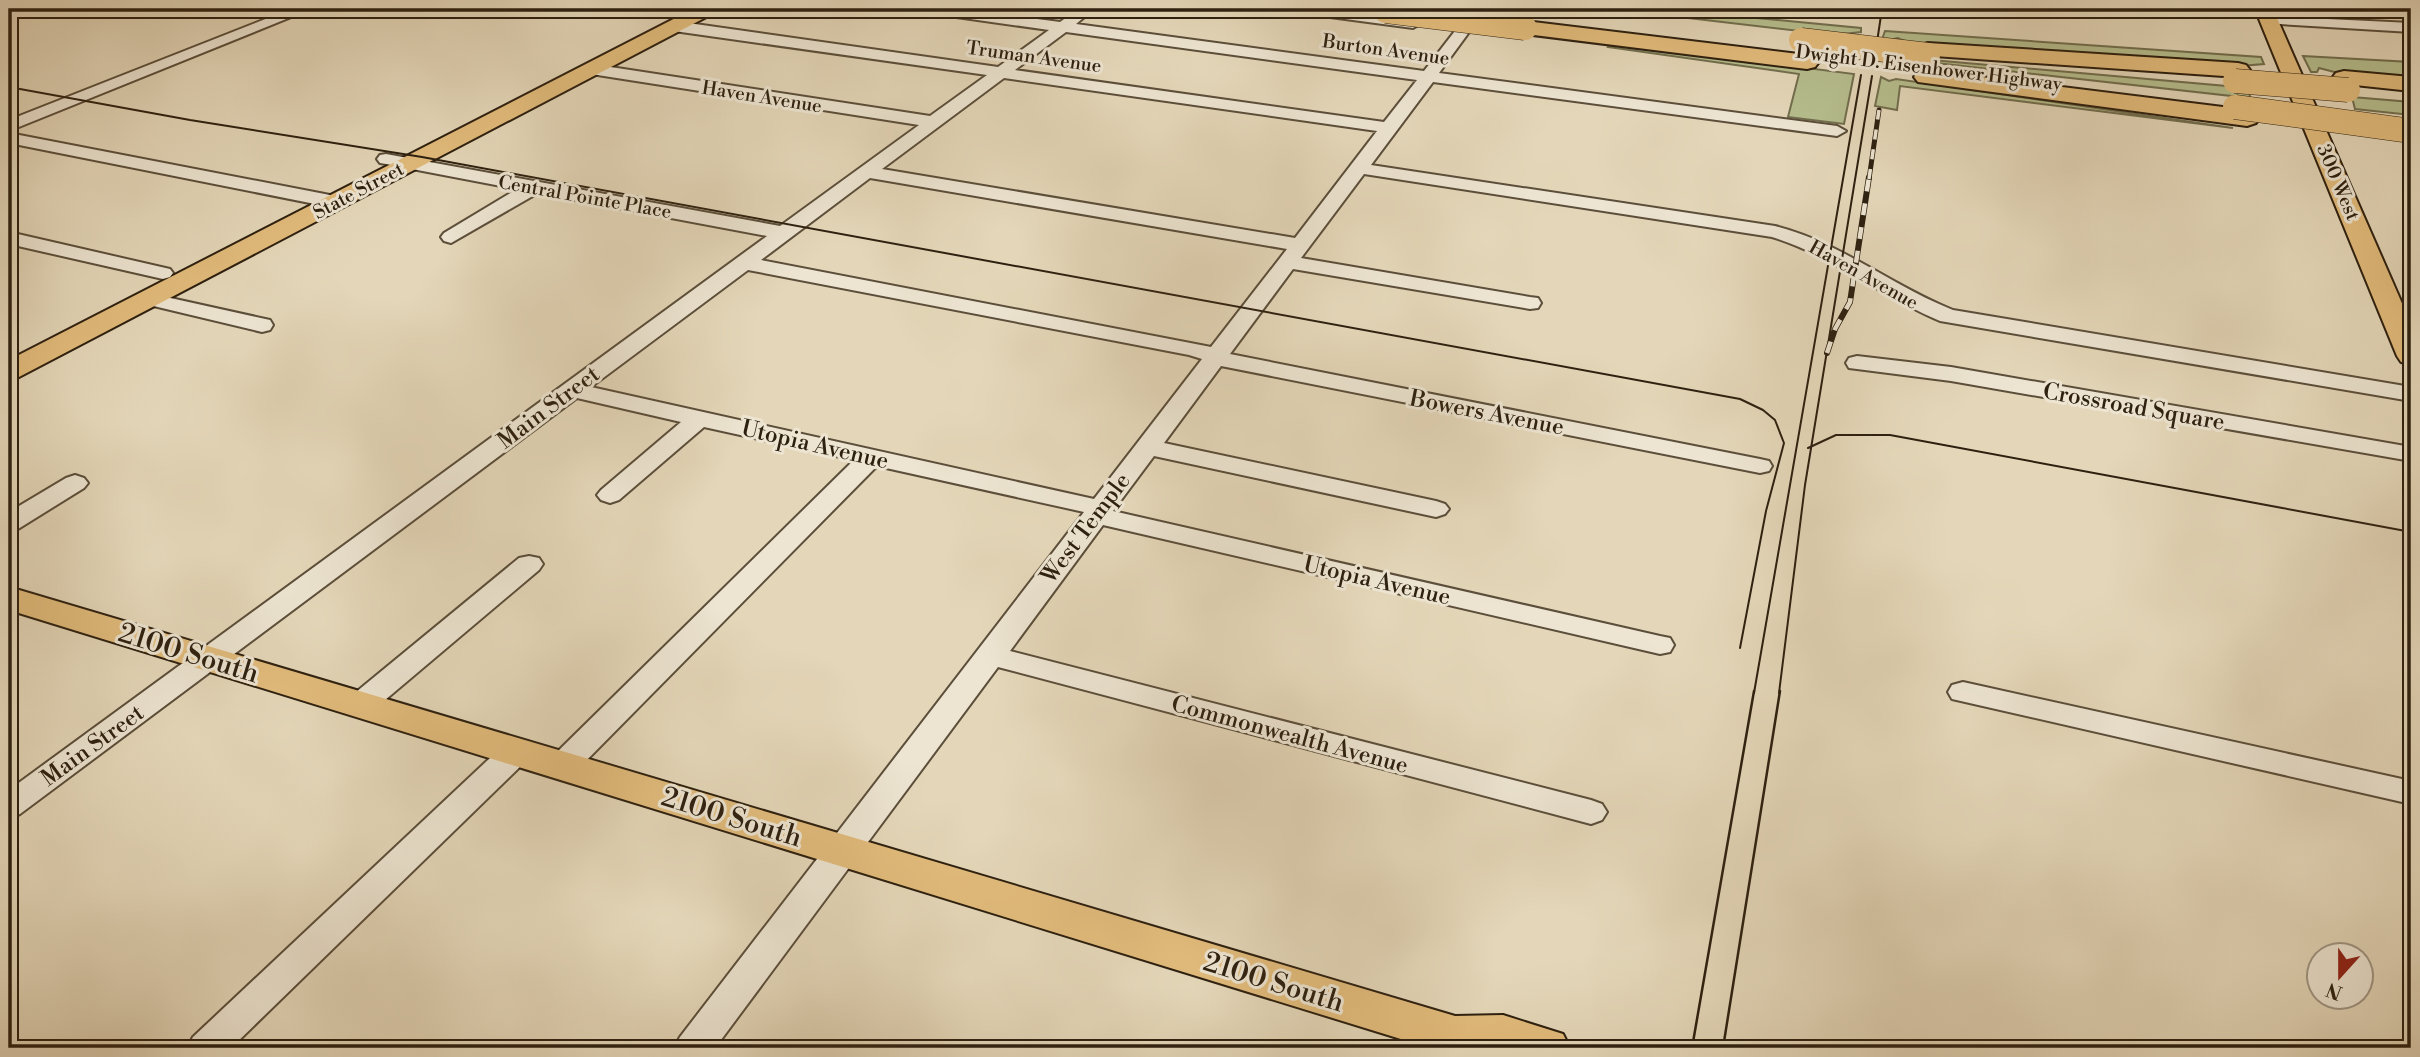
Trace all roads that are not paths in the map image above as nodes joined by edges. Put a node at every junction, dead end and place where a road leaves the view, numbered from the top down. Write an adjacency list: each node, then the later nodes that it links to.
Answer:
1 (304, 9): 29 (street)
2 (693, 9): 12 (main road)
3 (708, 9): 12 (main road, State Street)
4 (928, 9): 15 (street, Burton Avenue)
5 (1087, 9): 15 (street, Main Street)
6 (1300, 9): 17 (street)
7 (1447, 9): 11 (highway, Dwight D. Eisenhower Highway)
8 (1479, 9): 17 (street, West Temple)
9 (1378, 10): 11 (highway, bridge)
10 (2266, 14): 16 (street); 50 (main road, 300 West)
11 (1529, 16): 14 (highway, Dwight D. Eisenhower Highway); 18 (highway)
12 (669, 19): 20 (main road, State Street); 21 (street, Truman Avenue); 36 (main road, State Street)
13 (1645, 21): 14 (highway)
14 (1683, 26): 18 (highway, Dwight D. Eisenhower Highway)
15 (1063, 27): 21 (street, Main Street); 22 (street, Burton Avenue)
16 (2411, 28)
17 (1463, 29): 22 (street, West Temple)
18 (1806, 52): 19 (highway); 19 (highway, Dwight D. Eisenhower Highway, bridge)
19 (1928, 62): 26 (highway, Dwight D. Eisenhower Highway); 26 (highway, Dwight D. Eisenhower Highway); 26 (highway)
20 (591, 69): 28 (street, Haven Avenue); 36 (main road, State Street)
21 (1001, 72): 28 (street, Main Street); 30 (street, Truman Avenue)
22 (1428, 76): 30 (street, West Temple); 31 (street, Burton Avenue)
23 (2411, 84): 24 (highway)
24 (2354, 87): 25 (highway, Dwight D. Eisenhower Highway); 26 (highway, Dwight D. Eisenhower Highway, bridge)
25 (2411, 96)
26 (2238, 100): 27 (highway, Dwight D. Eisenhower Highway); 32 (highway, bridge); 34 (highway); 35 (highway)
27 (2411, 121)
28 (933, 122): 38 (street, Main Street)
29 (9, 126)
30 (1389, 128): 37 (street, West Temple)
31 (1838, 131)
32 (2411, 131)
33 (9, 138): 40 (street)
34 (2411, 140)
35 (2411, 150)
36 (406, 157): 39 (street, Central Pointe Place); 40 (main road, State Street); 41 (street, Central Pointe Place)
37 (1357, 168): 45 (street, West Temple); 58 (street, Haven Avenue)
38 (866, 172): 41 (street, Main Street); 45 (street)
39 (534, 187): 41 (street, Central Pointe Place); 42 (street)
40 (324, 200): 44 (main road, State Street); 48 (main road, State Street)
41 (792, 227): 46 (street, Main Street)
42 (451, 237)
43 (9, 239): 47 (street)
44 (219, 244): 47 (main road, State Street); 48 (main road)
45 (1292, 253): 49 (street); 54 (street, West Temple)
46 (743, 263): 54 (street, Bowers Avenue); 57 (street, Main Street)
47 (163, 273): 52 (main road, State Street)
48 (148, 299): 51 (street); 56 (main road, State Street)
49 (1530, 303)
50 (2402, 314): 53 (main road, 300 West)
51 (262, 325)
52 (9, 352)
53 (2411, 356)
54 (1215, 357): 60 (street, West Temple); 63 (street, Bowers Avenue)
55 (1857, 363): 61 (street, Crossroad Square)
56 (9, 371)
57 (572, 390): 59 (street, Utopia Avenue); 73 (street, Main Street)
58 (2411, 394)
59 (701, 418): 62 (street, Utopia Avenue); 65 (street)
60 (1146, 447): 66 (street); 67 (street, West Temple)
61 (2411, 454)
62 (872, 457): 67 (street, Utopia Avenue); 77 (street)
63 (1760, 466)
64 (75, 483): 68 (street)
65 (610, 495)
66 (1436, 509)
67 (1097, 512): 71 (street, Utopia Avenue); 72 (street, West Temple)
68 (9, 523)
69 (528, 564): 75 (street)
70 (9, 598): 73 (main road, 2100 South)
71 (1660, 645)
72 (989, 655): 80 (street, Commonwealth Avenue); 81 (street, West Temple)
73 (209, 658): 75 (main road, 2100 South); 79 (street, Main Street)
74 (1964, 692): 78 (street)
75 (361, 704): 76 (main road, 2100 South)
76 (517, 751): 77 (main road, 2100 South); 83 (street)
77 (563, 765): 81 (main road, 2100 South)
78 (2411, 793)
79 (11, 801)
80 (1591, 812)
81 (842, 850): 82 (main road, 2100 South); 84 (street, West Temple)
82 (1463, 1042): 85 (main road, 2100 South)
83 (206, 1048)
84 (694, 1048)
85 (1546, 1048)

